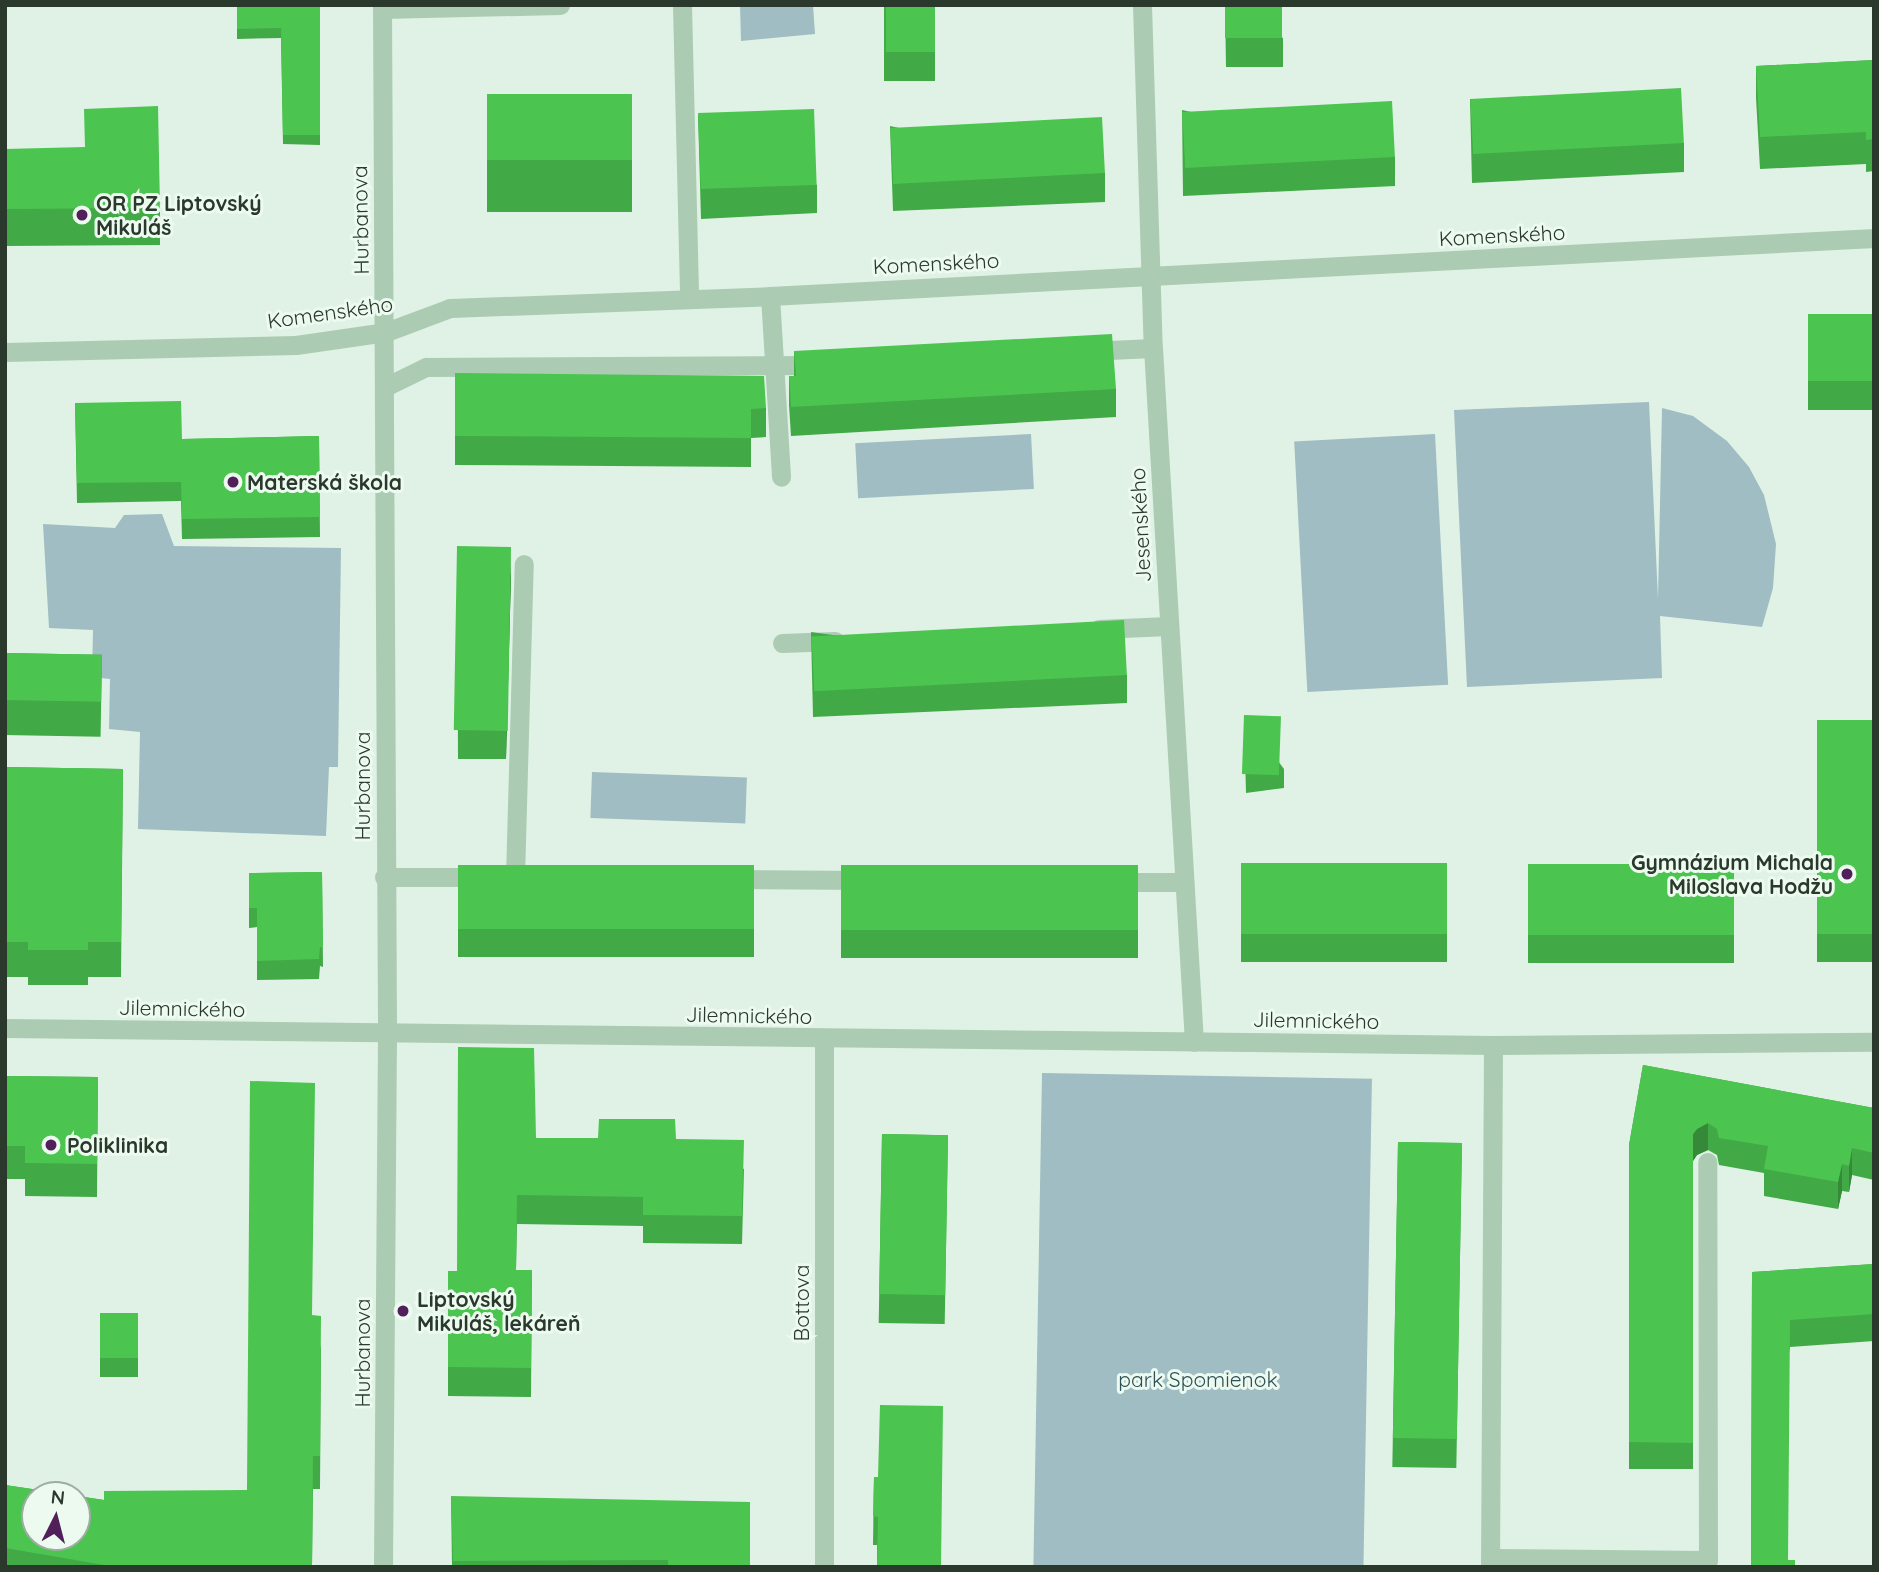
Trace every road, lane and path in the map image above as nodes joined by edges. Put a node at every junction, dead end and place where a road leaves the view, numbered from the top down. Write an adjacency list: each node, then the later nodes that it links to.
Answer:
1 (560, 5): 4 (street)
2 (682, 5): 8 (street)
3 (1142, 5): 6 (street, Jesenského)
4 (382, 7): 9 (street, Hurbanova)
5 (1874, 238): 6 (street, Komenského)
6 (1150, 274): 7 (street, Komenského); 10 (street, Jesenského)
7 (770, 296): 8 (street, Komenského); 14 (street)
8 (689, 299): 9 (street, Komenského)
9 (386, 332): 11 (street, Komenského); 15 (street, Hurbanova)
10 (1153, 348): 12 (street); 18 (street, Jesenského)
11 (5, 352)
12 (1072, 352)
13 (842, 363): 14 (street)
14 (774, 367): 15 (street); 16 (street)
15 (386, 387): 22 (street, Hurbanova)
16 (782, 477)
17 (524, 564): 22 (street)
18 (1168, 626): 19 (street); 26 (street, Jesenského)
19 (1074, 630)
20 (858, 640): 21 (street)
21 (782, 643)
22 (384, 877): 28 (street, Hurbanova)
23 (712, 879): 24 (street)
24 (884, 880)
25 (1089, 881): 26 (street)
26 (1184, 882): 30 (street, Jesenského)
27 (5, 1028): 28 (street, Jilemnického)
28 (387, 1034): 29 (street, Jilemnického); 35 (street, Hurbanova)
29 (824, 1038): 30 (street, Jilemnického); 36 (street, Bottova)
30 (1194, 1042): 32 (street, Jilemnického)
31 (1874, 1042): 32 (street, Jilemnického)
32 (1493, 1045): 34 (street)
33 (1707, 1162): 34 (street)
34 (1490, 1562)
35 (383, 1567)
36 (824, 1567)

